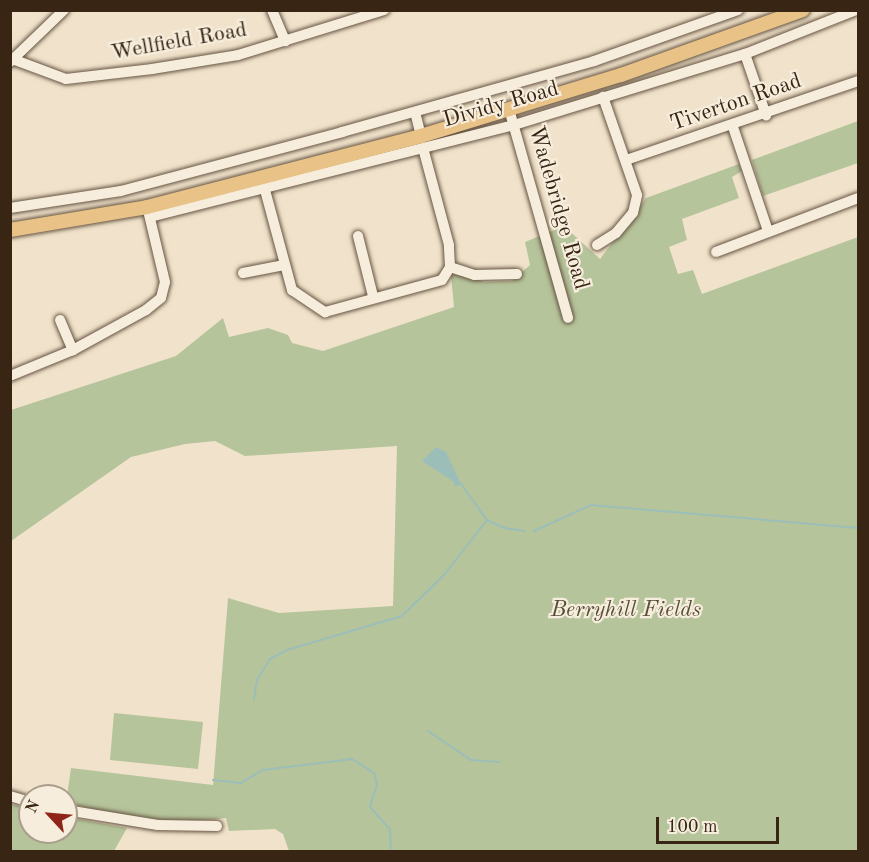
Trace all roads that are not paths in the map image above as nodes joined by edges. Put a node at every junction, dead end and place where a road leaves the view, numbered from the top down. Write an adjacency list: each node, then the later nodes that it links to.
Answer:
1 (64, 10): 9 (street)
2 (272, 10): 7 (street)
3 (384, 10): 7 (street, Wellfield Road)
4 (738, 10): 13 (street, Dividy Road)
5 (803, 10): 12 (main road, Dividy Road)
6 (856, 10): 8 (street, Dividy Road)
7 (285, 41): 9 (street, Wellfield Road)
8 (745, 54): 11 (street, Dividy Road); 14 (street)
9 (13, 61)
10 (858, 81): 14 (street, Tiverton Road)
11 (603, 97): 15 (street, Dividy Road); 18 (street)
12 (509, 109): 15 (street, Wadebridge Road); 17 (main road, Dividy Road)
13 (415, 112): 17 (street, Dividy Road); 21 (street, Dividy Road)
14 (766, 115): 16 (street, Tiverton Road)
15 (514, 125): 17 (street, Dividy Road); 33 (street, Wadebridge Road)
16 (733, 127): 18 (street, Tiverton Road); 24 (street)
17 (422, 142): 19 (street, Dividy Road); 22 (main road, Dividy Road); 29 (street)
18 (626, 160): 26 (street)
19 (265, 190): 22 (street, Dividy Road); 28 (street)
20 (858, 198): 24 (street)
21 (10, 208)
22 (149, 212): 23 (main road, Dividy Road); 35 (street)
23 (10, 230)
24 (768, 231): 27 (street)
25 (358, 236): 32 (street)
26 (597, 244)
27 (717, 252)
28 (284, 265): 30 (street); 32 (street)
29 (450, 267): 31 (street); 32 (street)
30 (243, 273)
31 (517, 274)
32 (373, 296)
33 (568, 318)
34 (60, 320): 35 (street)
35 (73, 350): 36 (street)
36 (10, 376)
37 (78, 812): 38 (street)
38 (217, 826)

